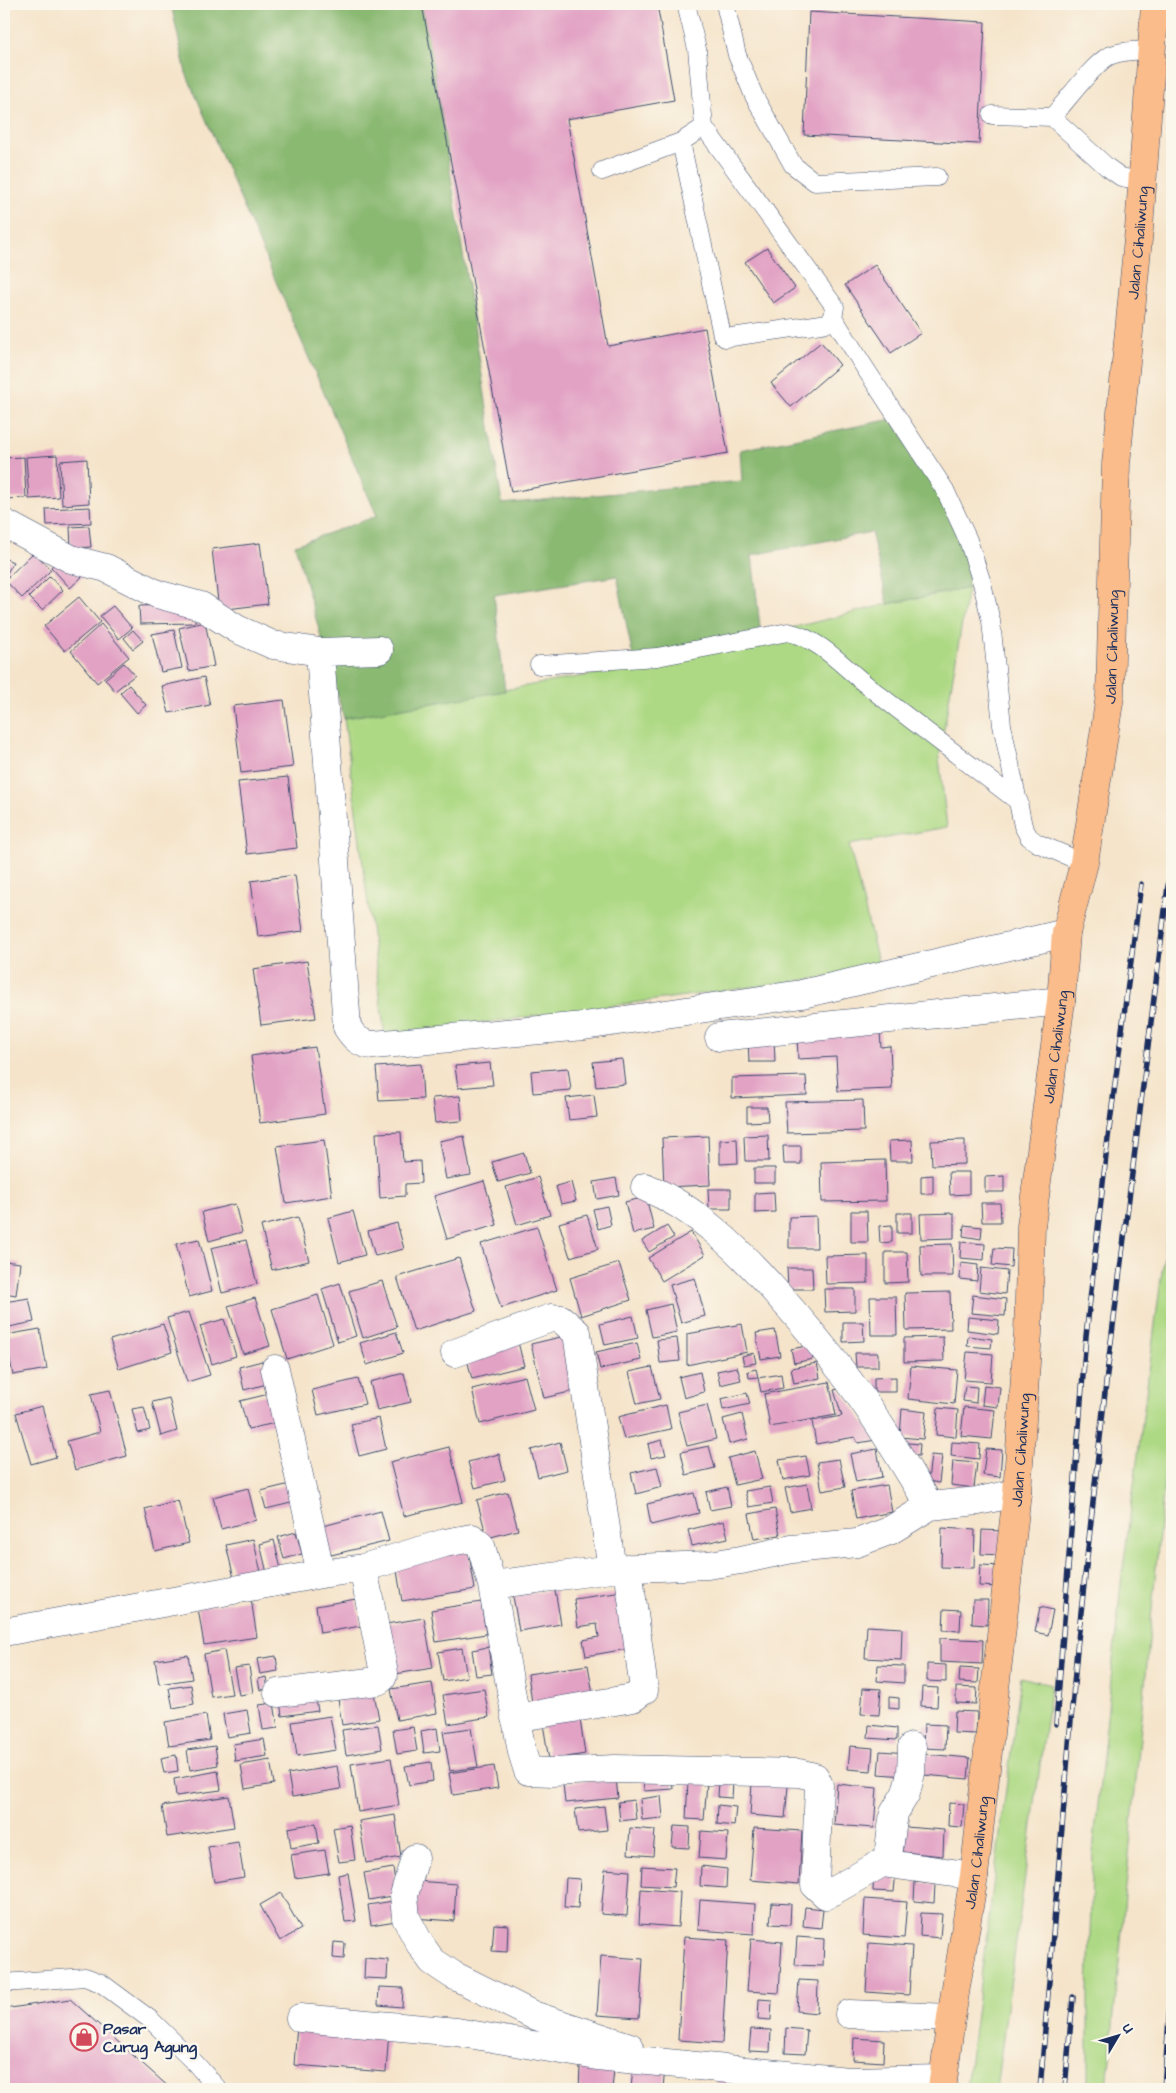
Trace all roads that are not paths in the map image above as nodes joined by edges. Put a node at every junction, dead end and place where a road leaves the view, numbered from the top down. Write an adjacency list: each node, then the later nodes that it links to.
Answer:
1 (686, 4): 7 (lane)
2 (725, 4): 10 (lane)
3 (1155, 4): 4 (highway, Jalan Cihaliwung)
4 (1152, 50): 6 (lane); 11 (highway, Jalan Cihaliwung)
5 (992, 115): 6 (lane)
6 (1052, 116): 11 (lane)
7 (704, 127): 8 (lane); 12 (lane)
8 (681, 142): 9 (lane); 12 (lane)
9 (602, 171)
10 (938, 177)
11 (1141, 181): 18 (highway, Jalan Cihaliwung)
12 (833, 317): 17 (lane)
13 (4, 524): 15 (street)
14 (379, 650): 15 (street)
15 (320, 652): 19 (street)
16 (539, 665): 17 (lane)
17 (1019, 802): 18 (lane)
18 (1084, 863): 19 (highway, Jalan Cihaliwung)
19 (1066, 933): 20 (highway, Jalan Cihaliwung)
20 (1061, 1001): 21 (street); 25 (highway, Jalan Cihaliwung)
21 (719, 1037)
22 (644, 1187): 26 (street)
23 (455, 1353): 28 (street)
24 (275, 1369): 29 (street)
25 (1017, 1493): 26 (street); 37 (highway, Jalan Cihaliwung)
26 (930, 1506): 28 (street)
27 (364, 1568): 29 (street); 30 (street); 32 (street)
28 (620, 1569): 30 (street); 33 (street)
29 (321, 1574): 31 (street)
30 (492, 1585): 33 (street)
31 (4, 1632)
32 (278, 1693)
33 (515, 1718): 36 (street)
34 (912, 1747): 36 (street)
35 (415, 1858): 42 (street)
36 (882, 1863): 37 (street)
37 (974, 1876): 41 (highway, Jalan Cihaliwung)
38 (4, 1983): 44 (lane)
39 (850, 2014): 41 (street)
40 (300, 2018): 42 (street)
41 (951, 2018): 43 (highway, Jalan Cihaliwung)
42 (668, 2063): 43 (street)
43 (943, 2084)
44 (218, 2089)

